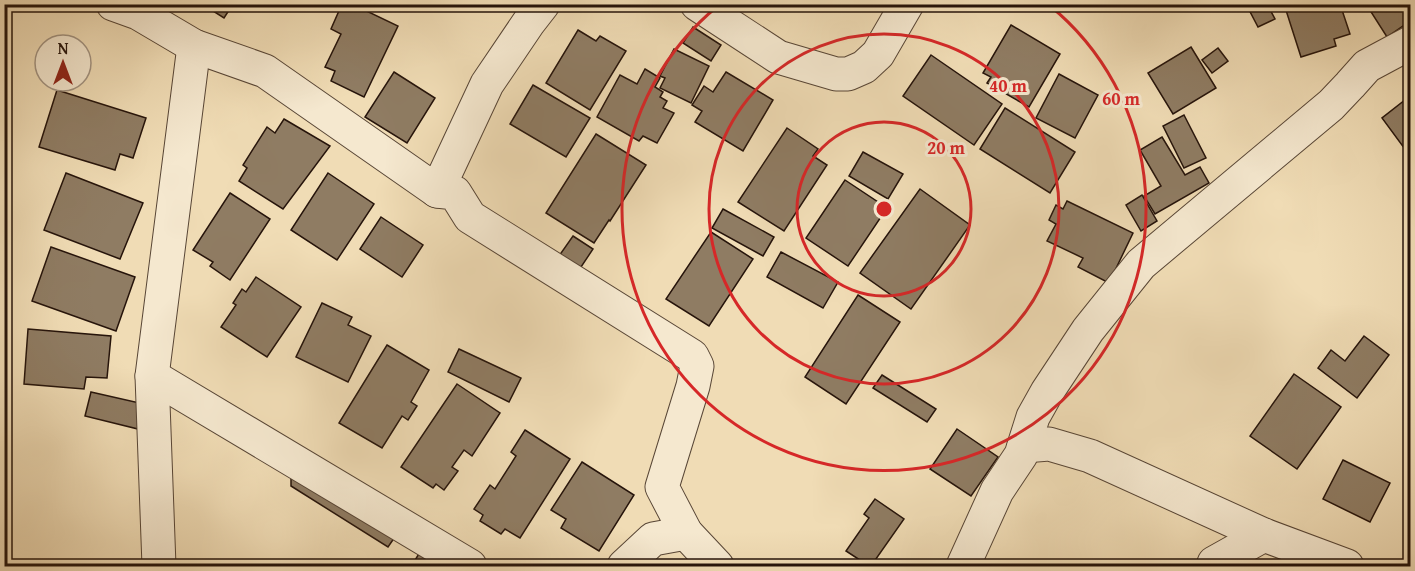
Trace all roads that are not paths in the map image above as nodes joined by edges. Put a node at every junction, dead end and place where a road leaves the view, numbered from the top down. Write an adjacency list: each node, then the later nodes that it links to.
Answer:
1 (113, 4): 6 (street)
2 (543, 4): 7 (street)
3 (697, 4): 4 (street)
4 (907, 4)
5 (1410, 43): 9 (street)
6 (194, 46): 7 (street); 8 (street)
7 (437, 191): 11 (street)
8 (152, 376): 14 (street); 15 (street)
9 (1024, 446): 10 (street); 18 (street)
10 (1223, 517): 12 (street); 13 (street)
11 (686, 533): 16 (street); 17 (street)
12 (1264, 535): 13 (street); 19 (street)
13 (1213, 565)
14 (159, 567)
15 (470, 567)
16 (624, 567)
17 (717, 567)
18 (963, 567)
19 (1347, 567)

